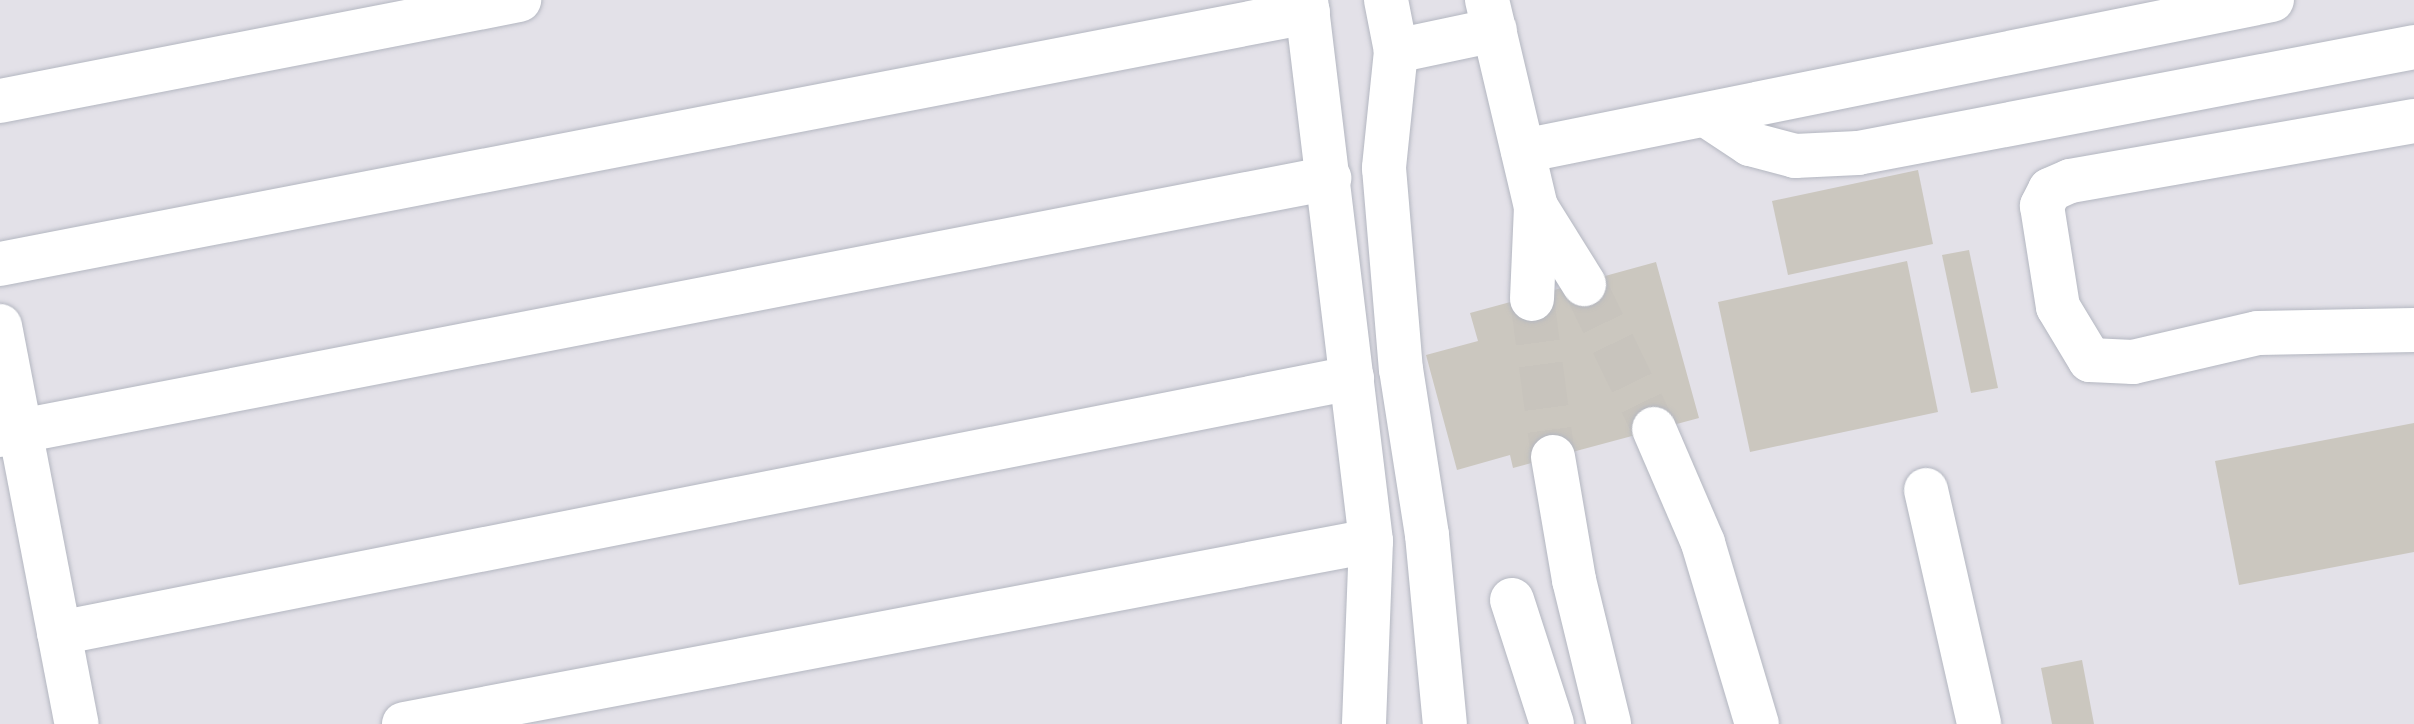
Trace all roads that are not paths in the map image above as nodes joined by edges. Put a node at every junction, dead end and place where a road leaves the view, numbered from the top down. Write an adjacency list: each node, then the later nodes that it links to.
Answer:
1 (519, 0): 9 (street)
2 (1386, 0): 7 (street)
3 (2272, 0): 8 (street)
4 (1307, 6): 14 (street); 16 (street)
5 (1491, 15): 7 (street); 13 (street)
6 (2414, 47): 12 (street)
7 (1396, 51): 32 (street)
8 (1978, 59): 10 (street); 12 (street)
9 (0, 101)
10 (1706, 115): 12 (street); 13 (street)
11 (2414, 121): 20 (street)
12 (1993, 123)
13 (1523, 151): 15 (street)
14 (1329, 178): 21 (street); 23 (street)
15 (1536, 207): 17 (street); 18 (street)
16 (0, 264)
17 (1584, 284)
18 (1532, 299)
19 (0, 326): 23 (street)
20 (2414, 330)
21 (1352, 378): 26 (street); 28 (street)
22 (1654, 429): 35 (street)
23 (10, 433): 28 (street)
24 (1553, 457): 34 (street)
25 (1926, 490): 36 (street)
26 (1371, 541): 30 (street); 31 (street)
27 (1512, 600): 33 (street)
28 (59, 633): 29 (street)
29 (77, 724)
30 (404, 724)
31 (1364, 724)
32 (1445, 724)
33 (1552, 724)
34 (1609, 724)
35 (1757, 724)
36 (1979, 724)

